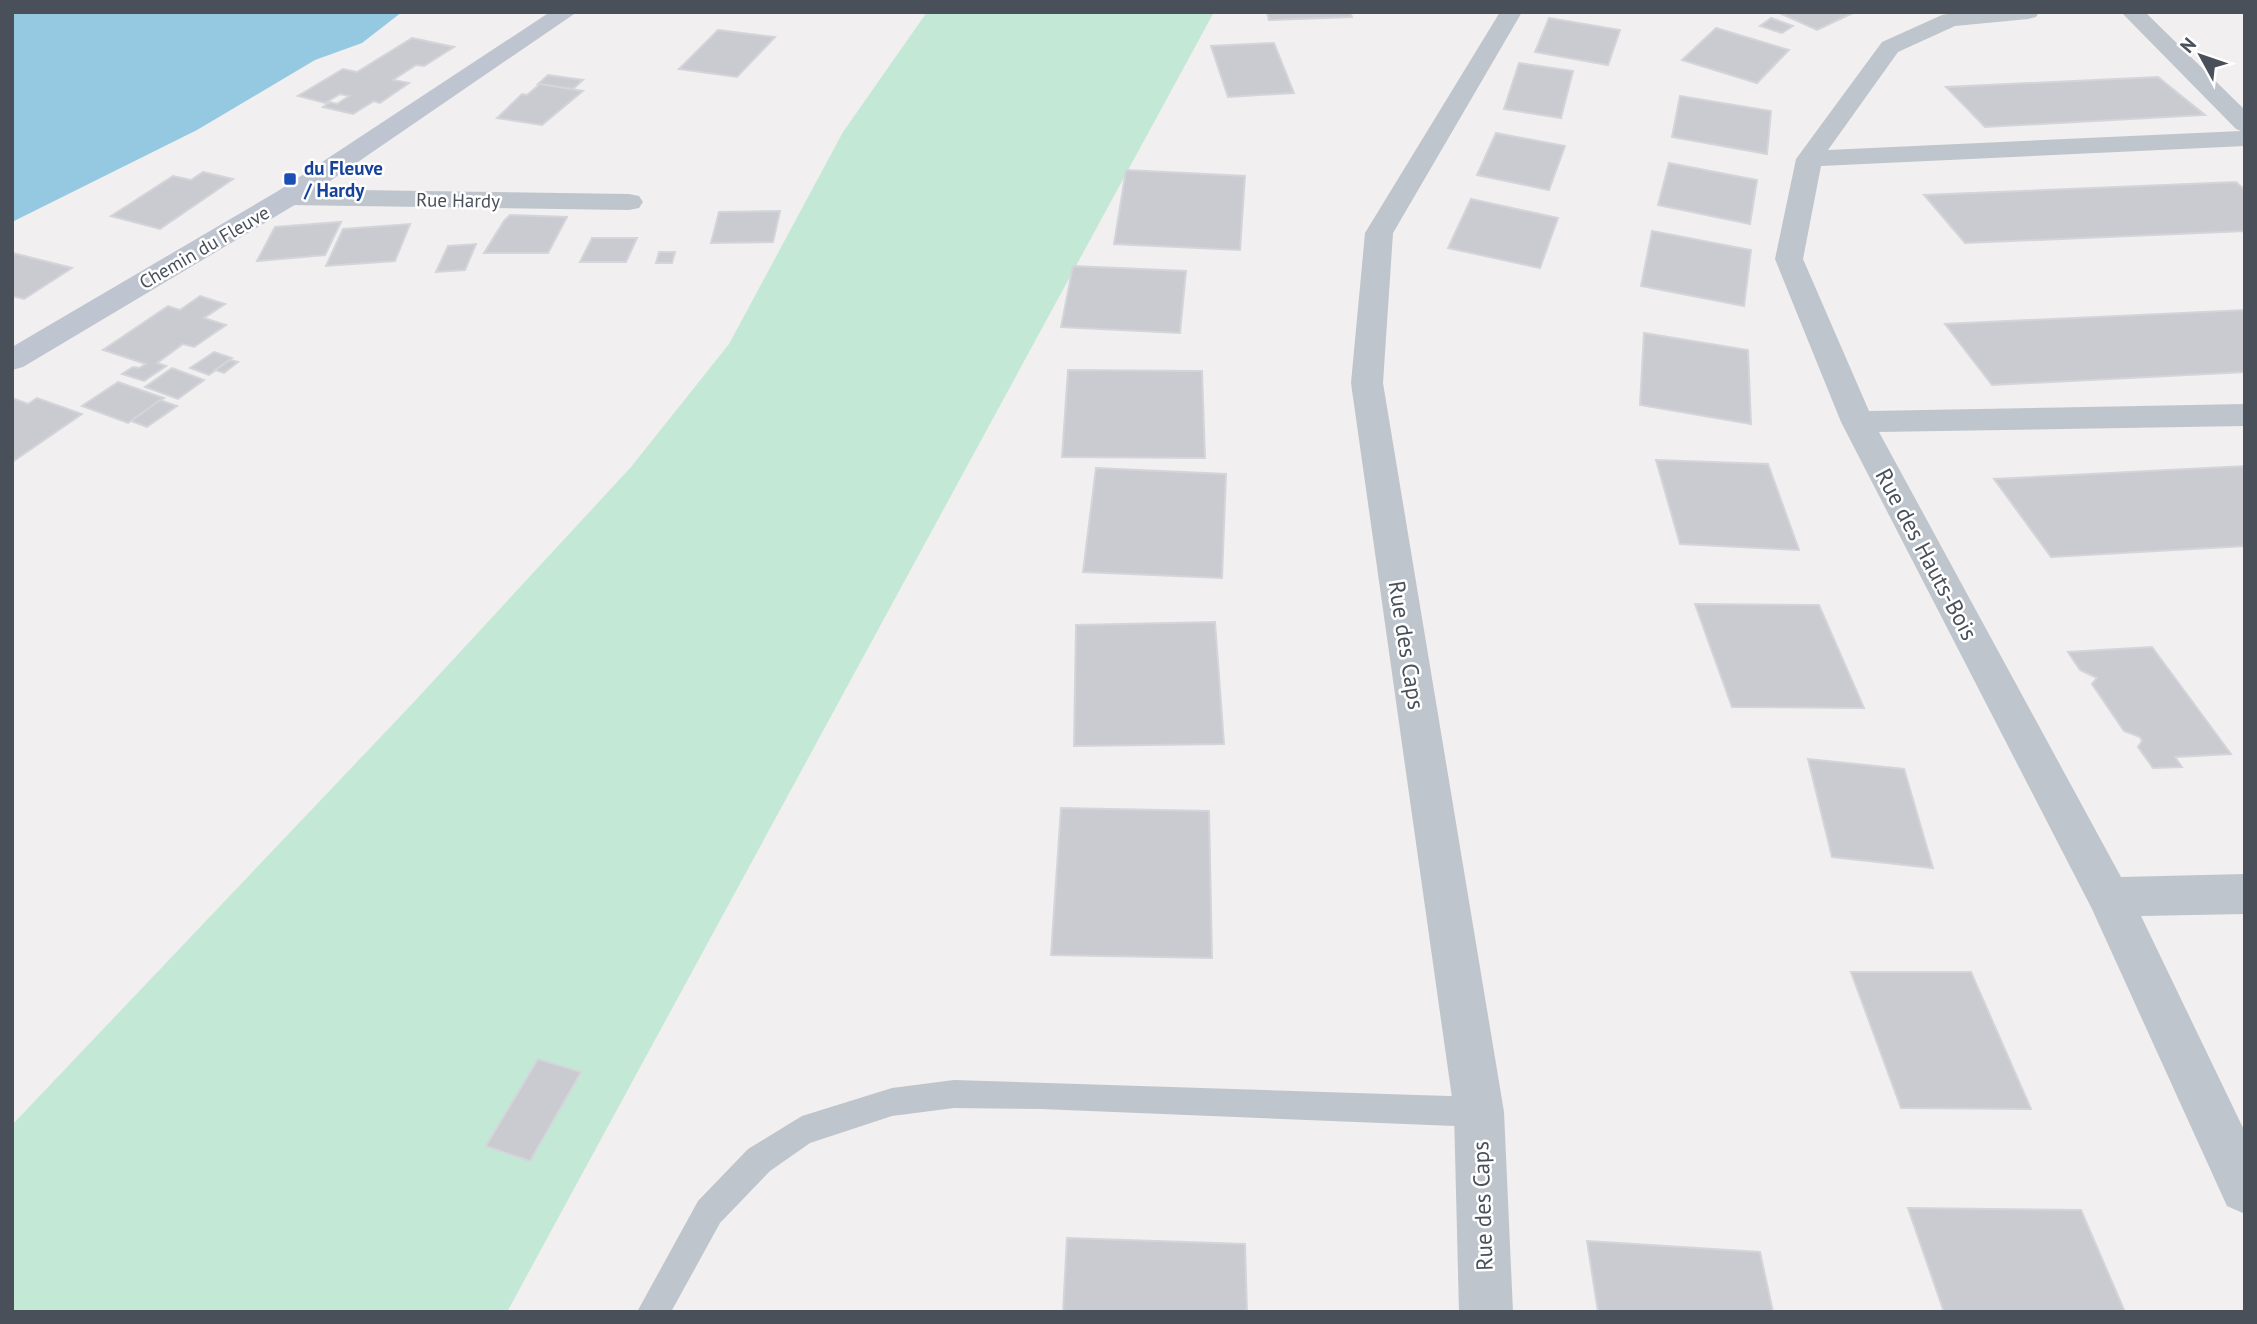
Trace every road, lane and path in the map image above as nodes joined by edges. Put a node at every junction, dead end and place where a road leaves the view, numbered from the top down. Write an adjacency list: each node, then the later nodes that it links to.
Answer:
1 (566, 12): 8 (street, Chemin du Fleuve)
2 (1511, 12): 15 (street, Rue des Caps)
3 (2028, 12): 7 (street, Rue des Hauts-Bois)
4 (2132, 12): 5 (street)
5 (2245, 124)
6 (2245, 138): 7 (street)
7 (1809, 159): 12 (street, Rue des Hauts-Bois)
8 (288, 197): 9 (street, Rue Hardy); 10 (street, Chemin du Fleuve)
9 (629, 202)
10 (12, 360)
11 (2245, 415): 12 (street)
12 (1857, 422): 14 (street, Rue des Hauts-Bois)
13 (2245, 894): 14 (street)
14 (2109, 897): 16 (street, Rue des Hauts-Bois)
15 (1479, 1112): 17 (lane); 18 (street, Rue des Caps)
16 (2245, 1188)
17 (653, 1312)
18 (1486, 1312)

